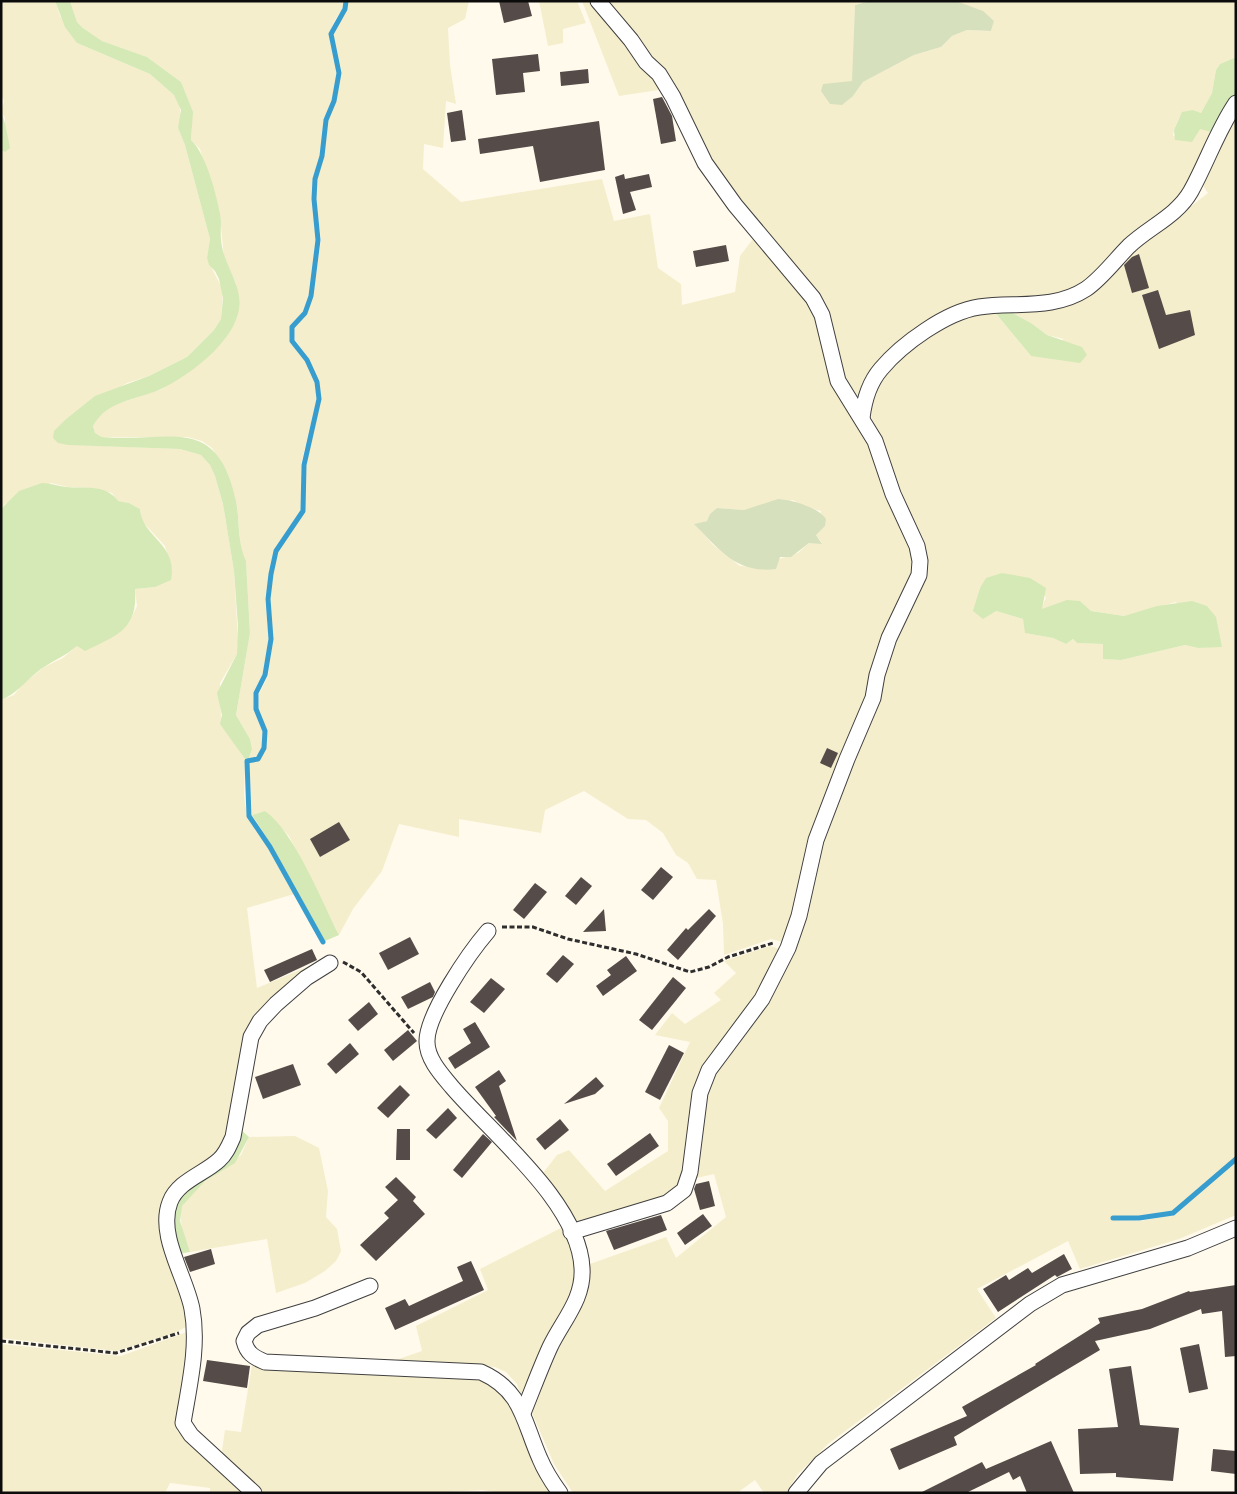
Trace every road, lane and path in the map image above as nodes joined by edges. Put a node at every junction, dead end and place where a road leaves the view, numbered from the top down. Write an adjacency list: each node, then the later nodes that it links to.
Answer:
1 (598, 1): 3 (street)
2 (1236, 103): 3 (street)
3 (862, 418): 5 (street)
4 (488, 931): 5 (path); 7 (street)
5 (788, 948): 9 (street)
6 (330, 963): 7 (path); 11 (street)
7 (426, 1042): 9 (street)
8 (1236, 1228): 16 (street)
9 (572, 1232): 13 (street)
10 (370, 1286): 13 (street)
11 (193, 1325): 12 (path); 14 (street)
12 (1, 1341)
13 (522, 1413): 15 (street)
14 (254, 1493)
15 (560, 1493)
16 (796, 1493)

